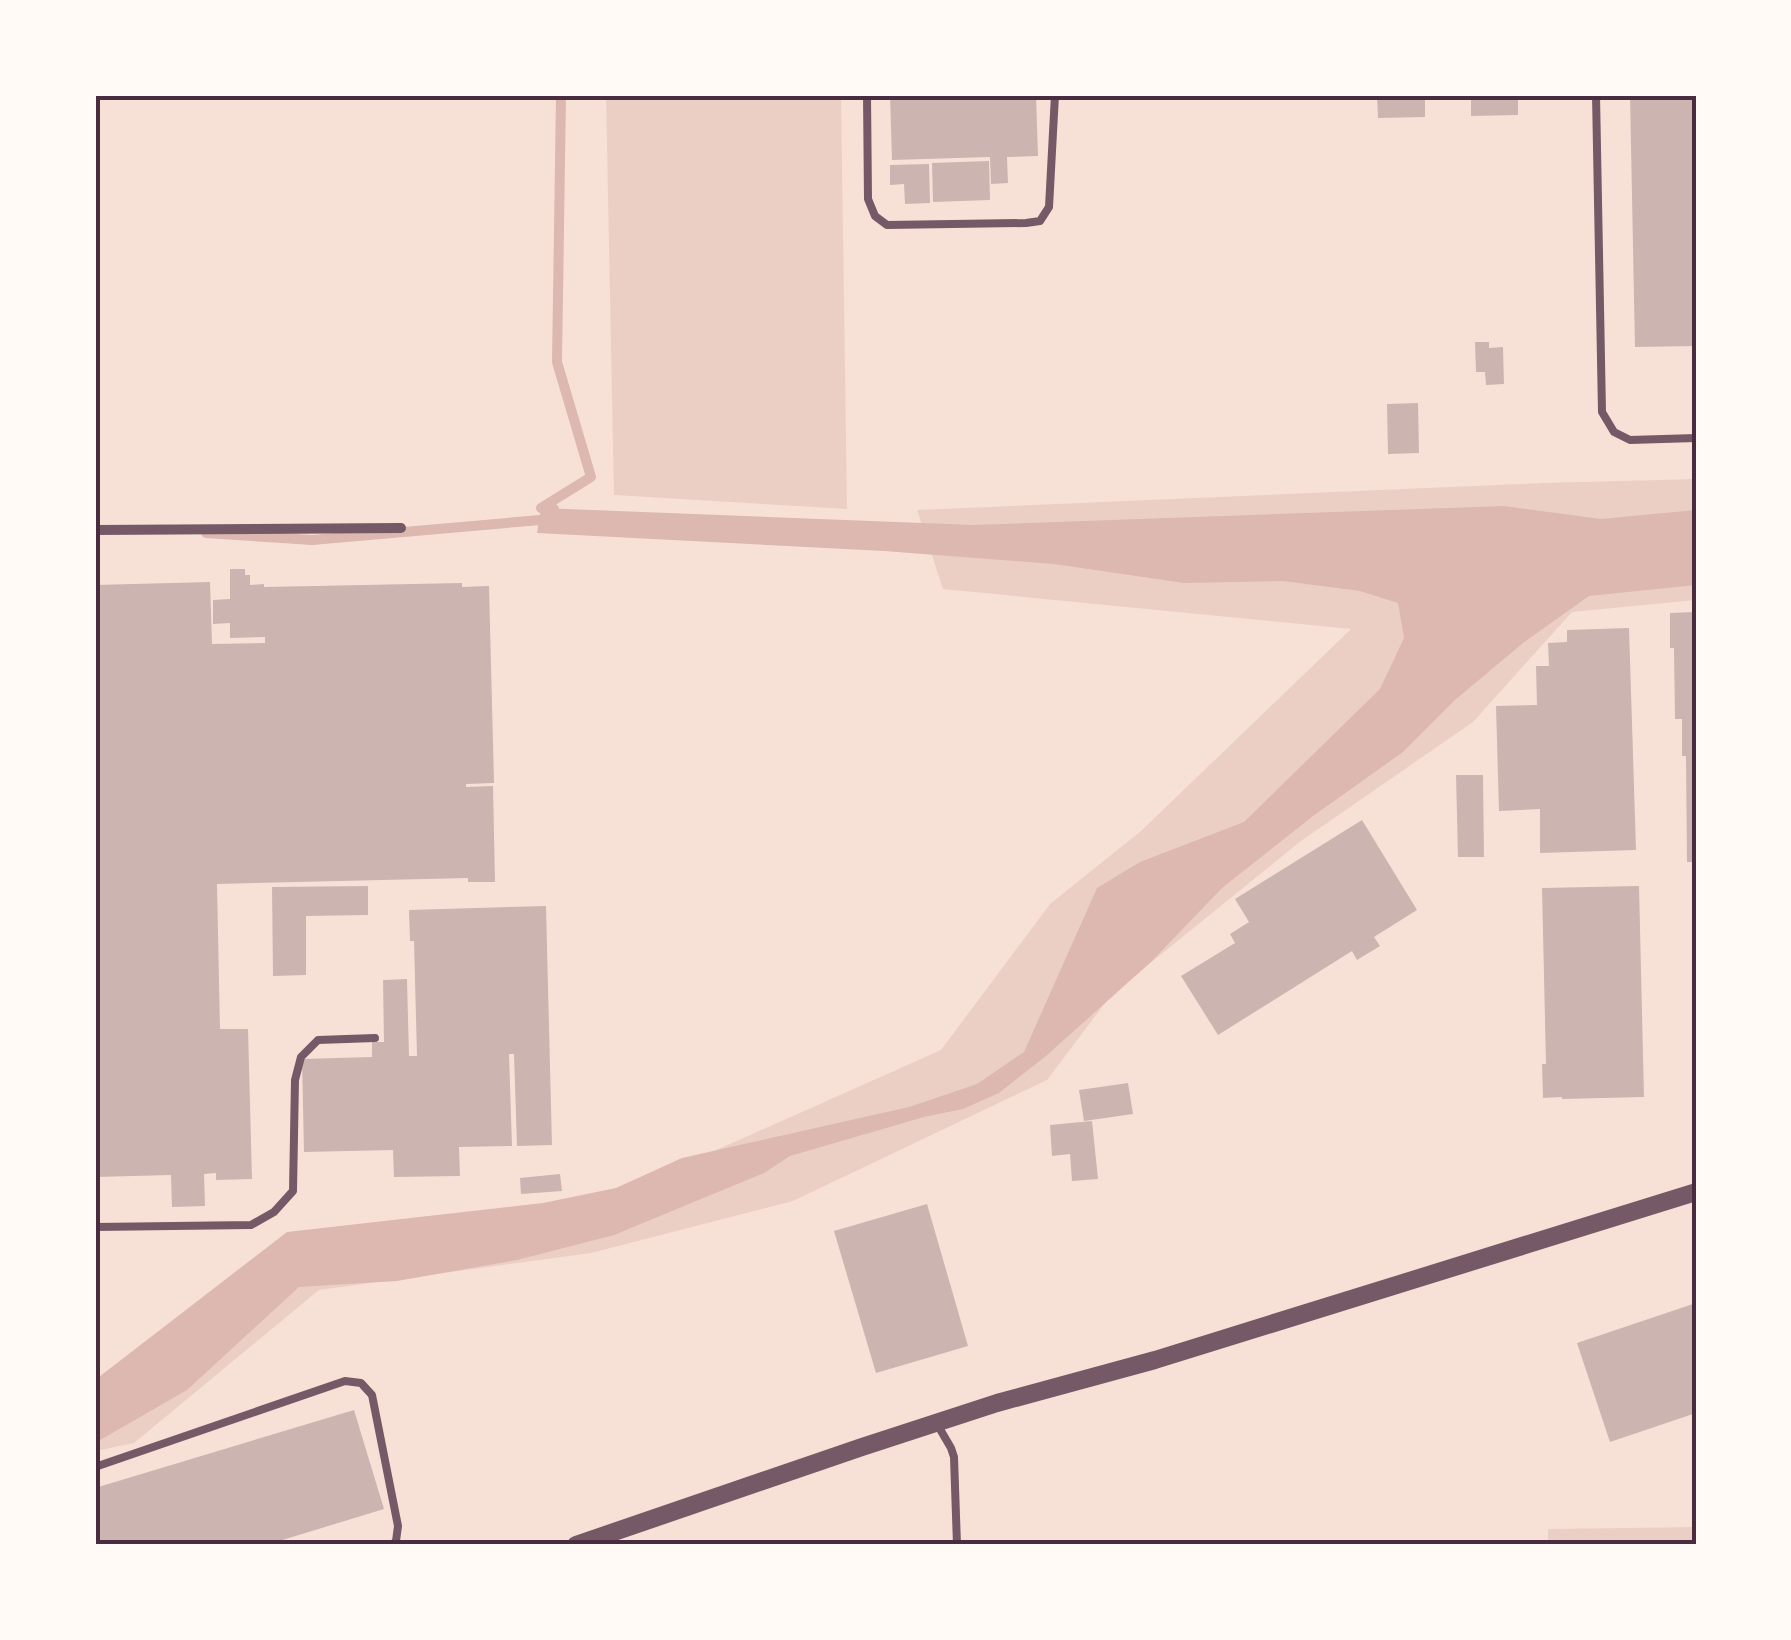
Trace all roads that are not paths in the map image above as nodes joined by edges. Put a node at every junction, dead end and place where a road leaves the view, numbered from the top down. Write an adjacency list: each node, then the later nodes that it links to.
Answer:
1 (867, 95): 2 (lane)
2 (1055, 95)
3 (1596, 95): 4 (lane)
4 (1696, 438)
5 (400, 528): 6 (street)
6 (95, 530)
7 (375, 1038): 9 (lane)
8 (1696, 1192): 10 (street)
9 (95, 1227)
10 (937, 1424): 13 (street); 14 (lane)
11 (95, 1467): 12 (lane)
12 (392, 1545)
13 (576, 1545)
14 (957, 1545)

